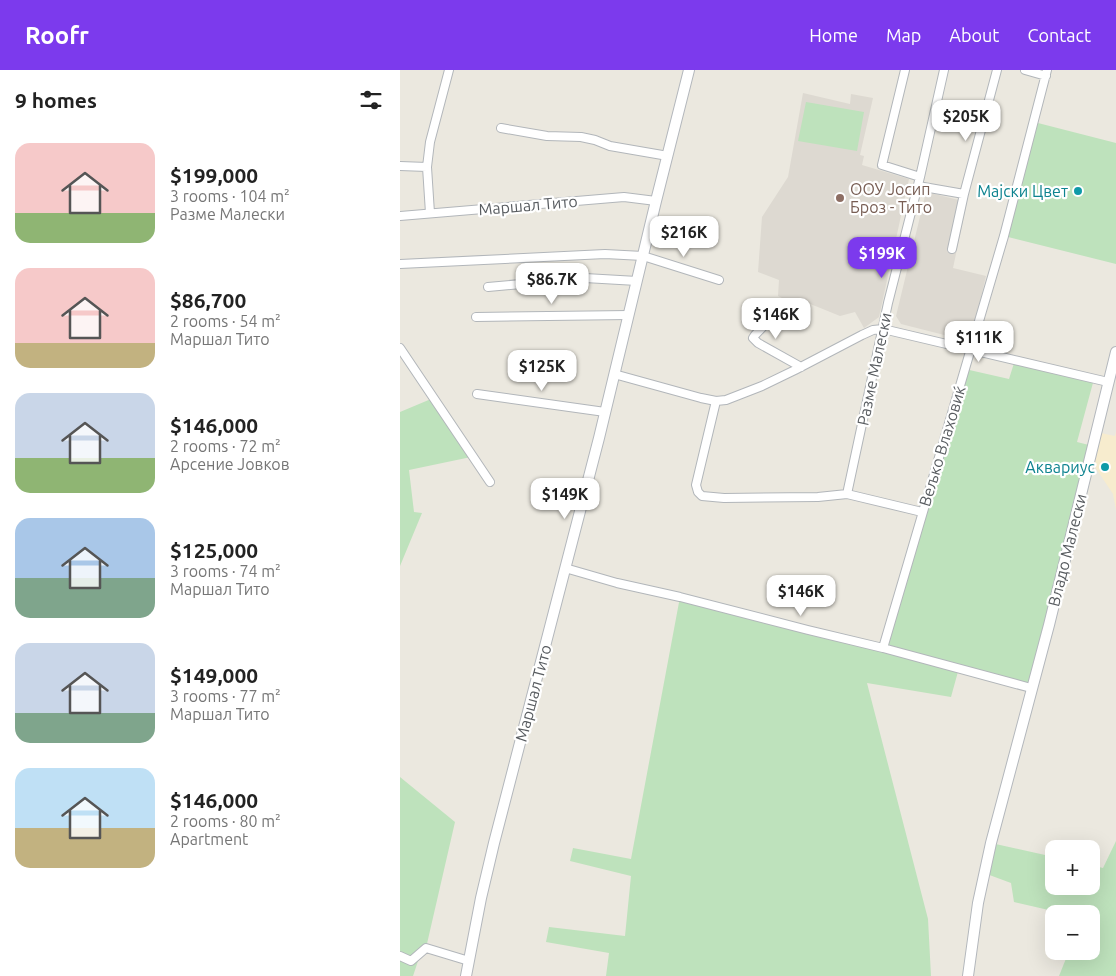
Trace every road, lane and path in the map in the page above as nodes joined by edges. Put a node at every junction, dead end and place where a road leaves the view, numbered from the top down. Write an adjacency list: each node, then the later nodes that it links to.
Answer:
1 (448, 70): 11 (street)
2 (689, 70): 9 (street, Маршал Тито)
3 (905, 70): 12 (street)
4 (944, 70): 12 (street, Разме Малески)
5 (997, 70): 14 (street)
6 (1025, 70): 7 (street)
7 (1047, 73): 29 (street, Вељко Влаховиќ)
8 (500, 128): 9 (street)
9 (668, 156): 15 (street, Маршал Тито)
10 (400, 166): 11 (street)
11 (427, 167): 16 (street)
12 (920, 177): 13 (street, Разме Малески)
13 (918, 186): 14 (street); 27 (street, Разме Малески)
14 (964, 194): 18 (street)
15 (656, 201): 16 (street, Маршал Тито); 19 (street, Маршал Тито)
16 (430, 213): 17 (street, Маршал Тито)
17 (400, 216)
18 (952, 249)
19 (643, 256): 20 (street); 21 (street); 22 (street, Маршал Тито)
20 (400, 264)
21 (719, 280)
22 (637, 281): 23 (street); 25 (street, Маршал Тито)
23 (488, 287)
24 (780, 309): 31 (street)
25 (629, 315): 26 (street); 32 (street, Маршал Тито)
26 (476, 317)
27 (883, 329): 29 (street); 31 (street); 38 (street, Разме Малески)
28 (400, 348): 37 (street)
29 (971, 350): 33 (street); 39 (street, Вељко Влаховиќ)
30 (1116, 352): 33 (street, Владо Малески)
31 (801, 367): 35 (street)
32 (614, 374): 35 (street); 36 (street, Маршал Тито)
33 (1108, 382): 42 (street, Владо Малески)
34 (476, 394): 36 (street)
35 (716, 401): 38 (street)
36 (605, 412): 40 (street, Маршал Тито)
37 (490, 482)
38 (847, 494): 39 (street)
39 (922, 512): 41 (street, Вељко Влаховиќ)
40 (565, 568): 41 (street); 44 (street, Маршал Тито)
41 (883, 648): 42 (street)
42 (1031, 688): 46 (street, Владо Малески)
43 (400, 956): 44 (street)
44 (469, 961): 45 (street, Маршал Тито)
45 (466, 976)
46 (968, 976)

